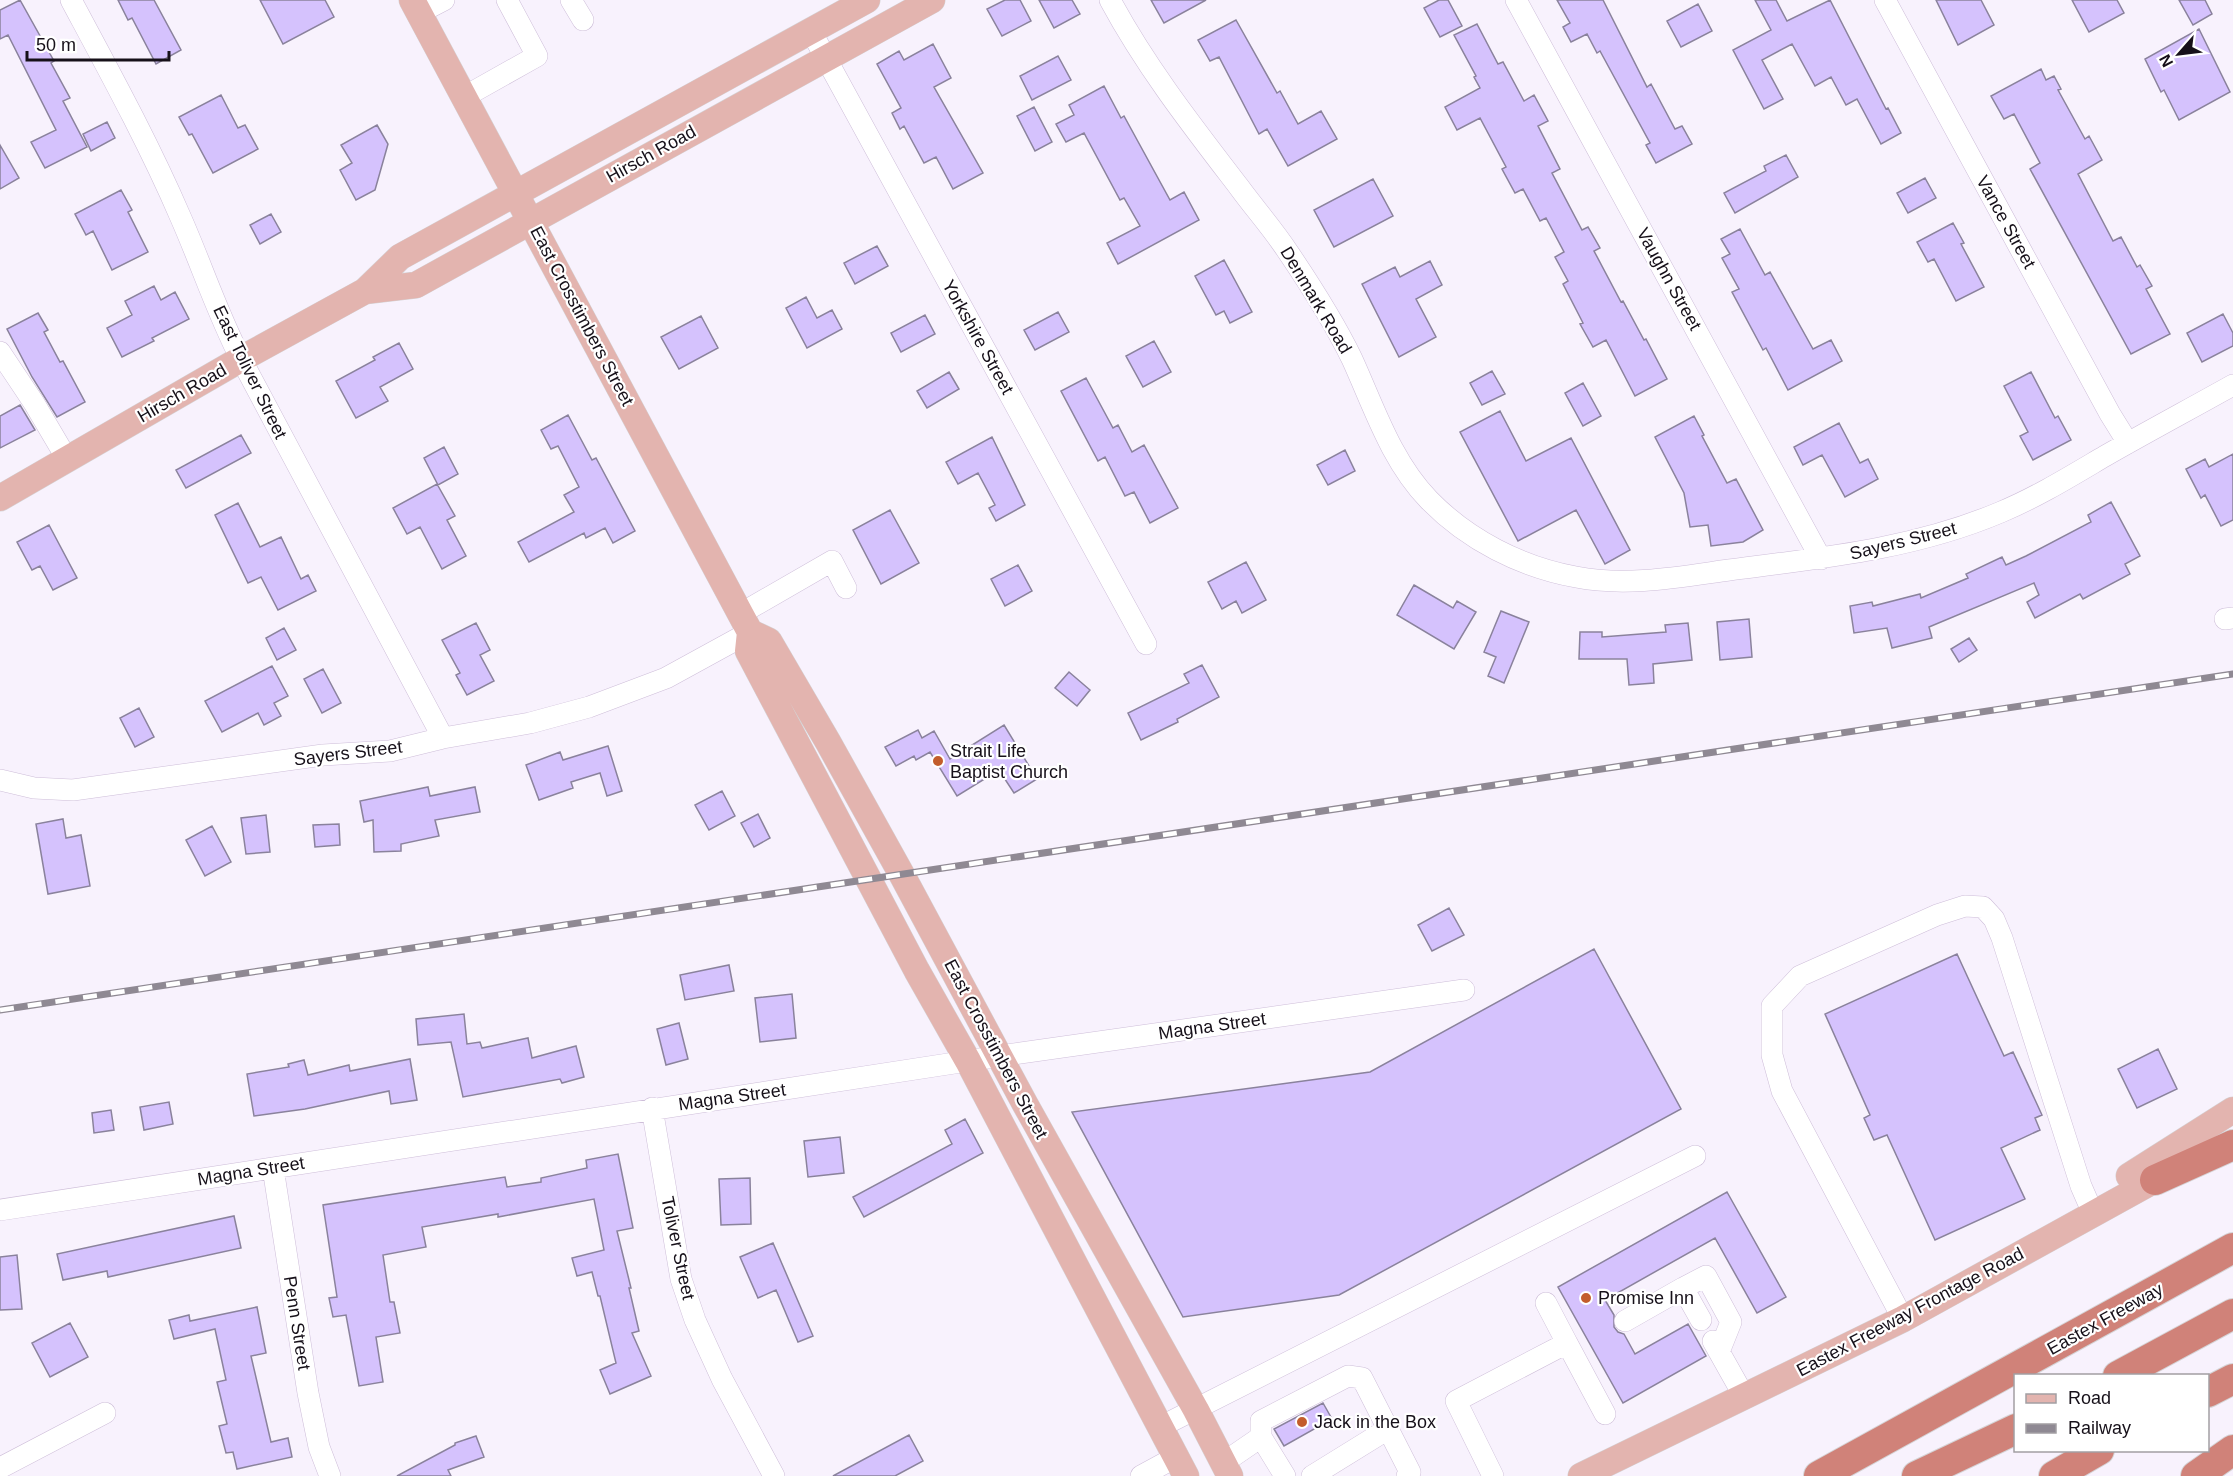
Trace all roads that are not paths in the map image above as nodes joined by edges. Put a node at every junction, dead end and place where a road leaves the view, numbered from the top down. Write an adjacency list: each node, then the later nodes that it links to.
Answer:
1 (71, 0): 19 (street, East Toliver Street)
2 (444, 0): 10 (street)
3 (507, 0): 14 (street)
4 (571, 0): 11 (street)
5 (867, 0): 12 (main road, Hirsch Road)
6 (932, 0): 13 (main road, Hirsch Road)
7 (1110, 0): 25 (street, Denmark Road)
8 (1516, 0): 24 (street, Vaughn Street)
9 (1885, 0): 21 (street, Vance Street)
10 (416, 6): 14 (main road, East Crosstimbers Street)
11 (583, 20)
12 (811, 31): 13 (street, Yorkshire Street); 15 (main road, Hirsch Road)
13 (826, 58): 16 (main road, Hirsch Road); 28 (street, Yorkshire Street)
14 (464, 97): 15 (main road, East Crosstimbers Street)
15 (516, 193): 16 (main road, East Crosstimbers Street); 17 (main road, Hirsch Road)
16 (531, 220): 17 (main road, Hirsch Road); 27 (main road, East Crosstimbers Street)
17 (365, 291): 19 (main road, Hirsch Road)
18 (0, 352): 22 (street)
19 (241, 359): 22 (main road, Hirsch Road); 29 (street, East Toliver Street)
20 (2233, 385): 21 (street, Sayers Street)
21 (2128, 443): 24 (street, Sayers Street)
22 (67, 459): 23 (main road, Hirsch Road)
23 (0, 498)
24 (1821, 559): 25 (street, Sayers Street)
25 (1541, 568)
26 (846, 588): 27 (street, Sayers Street)
27 (745, 623): 29 (street, Sayers Street); 32 (main road, East Crosstimbers Street); 33 (main road, East Crosstimbers Street)
28 (1146, 644)
29 (443, 738): 30 (street, Sayers Street)
30 (0, 780)
31 (1464, 990): 32 (street, Magna Street)
32 (1000, 1056): 33 (street, Magna Street); 55 (main road, East Crosstimbers Street)
33 (968, 1061): 34 (street, Magna Street); 58 (main road, East Crosstimbers Street)
34 (652, 1108): 39 (street, Magna Street); 68 (street, Toliver Street)
35 (2233, 1110): 41 (main road)
36 (2233, 1135): 40 (main road, Eastex Freeway Frontage Road)
37 (2233, 1145): 40 (highway)
38 (1695, 1156): 55 (street)
39 (273, 1168): 42 (street, Magna Street); 67 (street, Penn Street)
40 (2155, 1180): 47 (main road, Eastex Freeway Frontage Road)
41 (2088, 1202): 47 (main road); 47 (street)
42 (0, 1210)
43 (2233, 1248): 75 (highway, Eastex Freeway)
44 (1683, 1288): 48 (street); 49 (street); 49 (street)
45 (1546, 1303): 50 (street)
46 (2233, 1314): 51 (highway)
47 (1903, 1319): 54 (main road, Eastex Freeway Frontage Road)
48 (1625, 1321)
49 (1710, 1336): 54 (street)
50 (1567, 1344): 57 (street); 73 (street)
51 (2122, 1374)
52 (2233, 1379): 53 (highway)
53 (2209, 1391)
54 (1745, 1398): 74 (main road, Eastex Freeway Frontage Road)
55 (1196, 1410): 58 (street); 66 (main road, East Crosstimbers Street)
56 (105, 1413): 65 (street)
57 (1605, 1414)
58 (1160, 1427): 64 (main road, East Crosstimbers Street)
59 (1388, 1429): 61 (street); 71 (street); 72 (street)
60 (2014, 1430): 76 (highway)
61 (1261, 1437): 66 (street); 70 (street)
62 (2233, 1450): 78 (highway)
63 (2096, 1452): 77 (highway)
64 (1181, 1466): 69 (street)
65 (0, 1468)
66 (1227, 1470)
67 (330, 1476)
68 (774, 1476)
69 (1141, 1476)
70 (1285, 1476)
71 (1312, 1476)
72 (1407, 1476)
73 (1493, 1476)
74 (1581, 1476)
75 (1819, 1476)
76 (1917, 1476)
77 (2054, 1476)
78 (2196, 1476)

